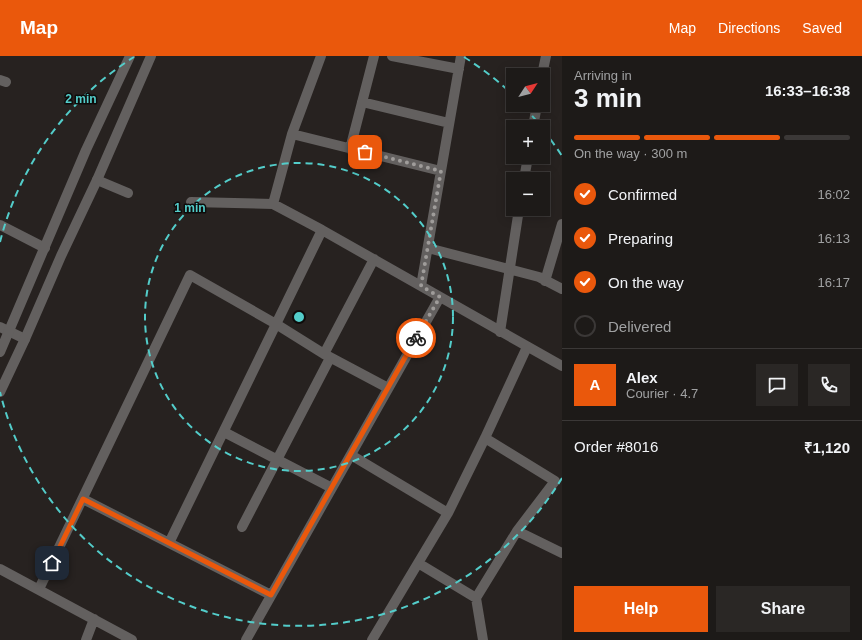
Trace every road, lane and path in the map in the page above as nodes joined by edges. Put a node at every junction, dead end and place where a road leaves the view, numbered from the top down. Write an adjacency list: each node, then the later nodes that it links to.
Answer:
1 (130, 56): 23 (street)
2 (151, 56): 15 (street)
3 (321, 56): 12 (street)
4 (374, 56): 10 (street)
5 (392, 56): 9 (street)
6 (461, 56): 9 (street)
7 (546, 56): 8 (street)
8 (543, 68)
9 (459, 69): 11 (street)
10 (362, 102): 11 (street); 13 (street)
11 (449, 123): 14 (street)
12 (292, 134): 13 (street); 18 (street)
13 (350, 149): 14 (street)
14 (441, 171): 24 (street)
15 (97, 180): 16 (street); 35 (street)
16 (128, 193)
17 (191, 202): 18 (street)
18 (273, 204): 22 (street)
19 (518, 216): 26 (street)
20 (562, 224): 27 (street)
21 (0, 225): 23 (street)
22 (322, 230): 25 (street); 31 (street)
23 (44, 248): 33 (street)
24 (428, 248): 26 (street); 28 (street)
25 (374, 259): 28 (street); 38 (street)
26 (508, 270): 27 (street); 34 (street)
27 (545, 281): 29 (street)
28 (421, 286): 30 (street)
29 (562, 289)
30 (440, 297): 34 (street); 40 (street)
31 (276, 324): 38 (street); 42 (street); 48 (street)
32 (0, 327): 33 (street)
33 (10, 331): 35 (street); 37 (street)
34 (500, 332): 36 (street)
35 (25, 339): 41 (street)
36 (526, 346): 39 (street); 43 (street)
37 (0, 352)
38 (327, 356): 40 (street); 45 (street)
39 (562, 366)
40 (388, 388): 44 (street)
41 (0, 392)
42 (224, 432): 45 (street); 52 (street)
43 (485, 438): 46 (street); 49 (street)
44 (351, 455): 47 (street); 49 (street)
45 (277, 459): 47 (street); 50 (street)
46 (559, 483): 51 (street)
47 (332, 488): 57 (street)
48 (83, 499): 52 (street); 56 (street)
49 (448, 513): 54 (street)
50 (242, 527)
51 (517, 530): 53 (street); 58 (street)
52 (169, 543): 57 (street)
53 (562, 553)
54 (418, 563): 58 (street); 63 (street)
55 (0, 569): 56 (street)
56 (39, 589): 59 (street)
57 (271, 595): 62 (street)
58 (476, 598): 64 (street)
59 (94, 619): 60 (street); 61 (street)
60 (86, 640)
61 (132, 640)
62 (246, 640)
63 (372, 640)
64 (483, 640)

